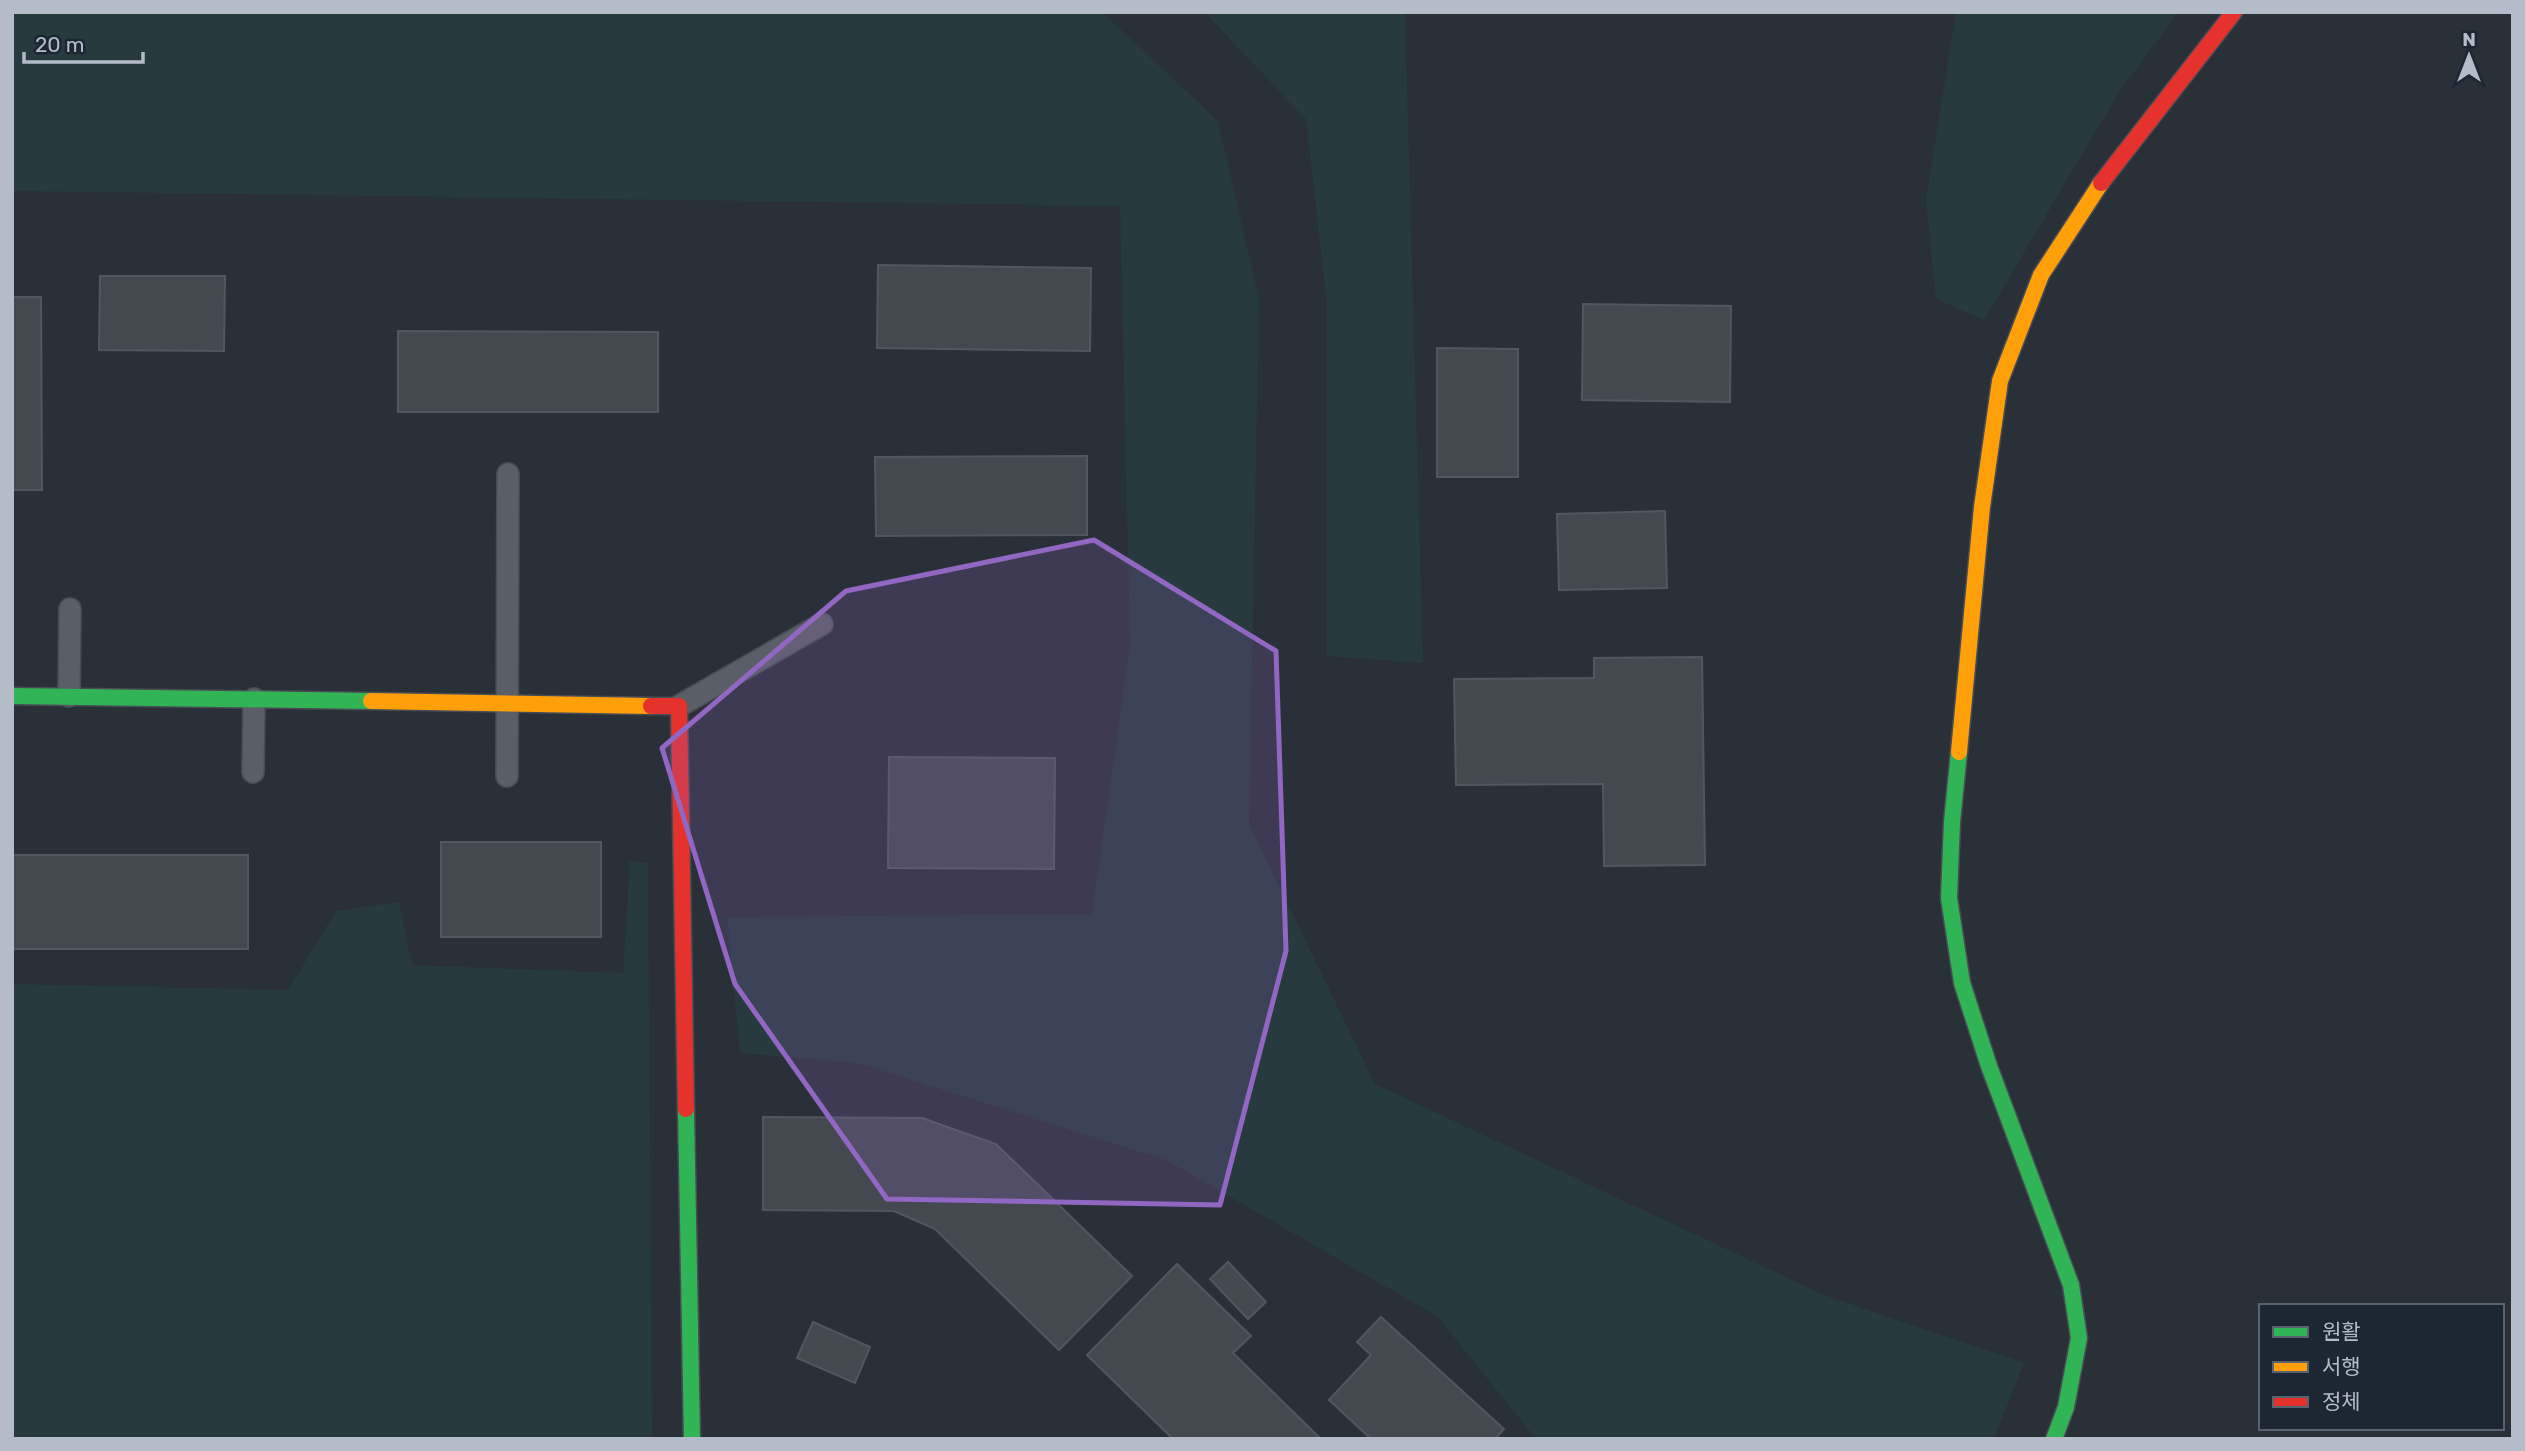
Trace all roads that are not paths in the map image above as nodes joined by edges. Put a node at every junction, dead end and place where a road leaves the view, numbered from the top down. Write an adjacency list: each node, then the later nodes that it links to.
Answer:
1 (2234, 12): 13 (street)
2 (508, 474): 8 (lane)
3 (70, 609): 6 (lane)
4 (822, 624): 9 (lane)
5 (12, 695): 6 (street)
6 (69, 696): 7 (street)
7 (254, 699): 8 (street); 10 (lane)
8 (508, 703): 9 (street); 11 (lane)
9 (678, 706): 12 (street)
10 (253, 772)
11 (507, 776)
12 (692, 1439)
13 (2054, 1439)

